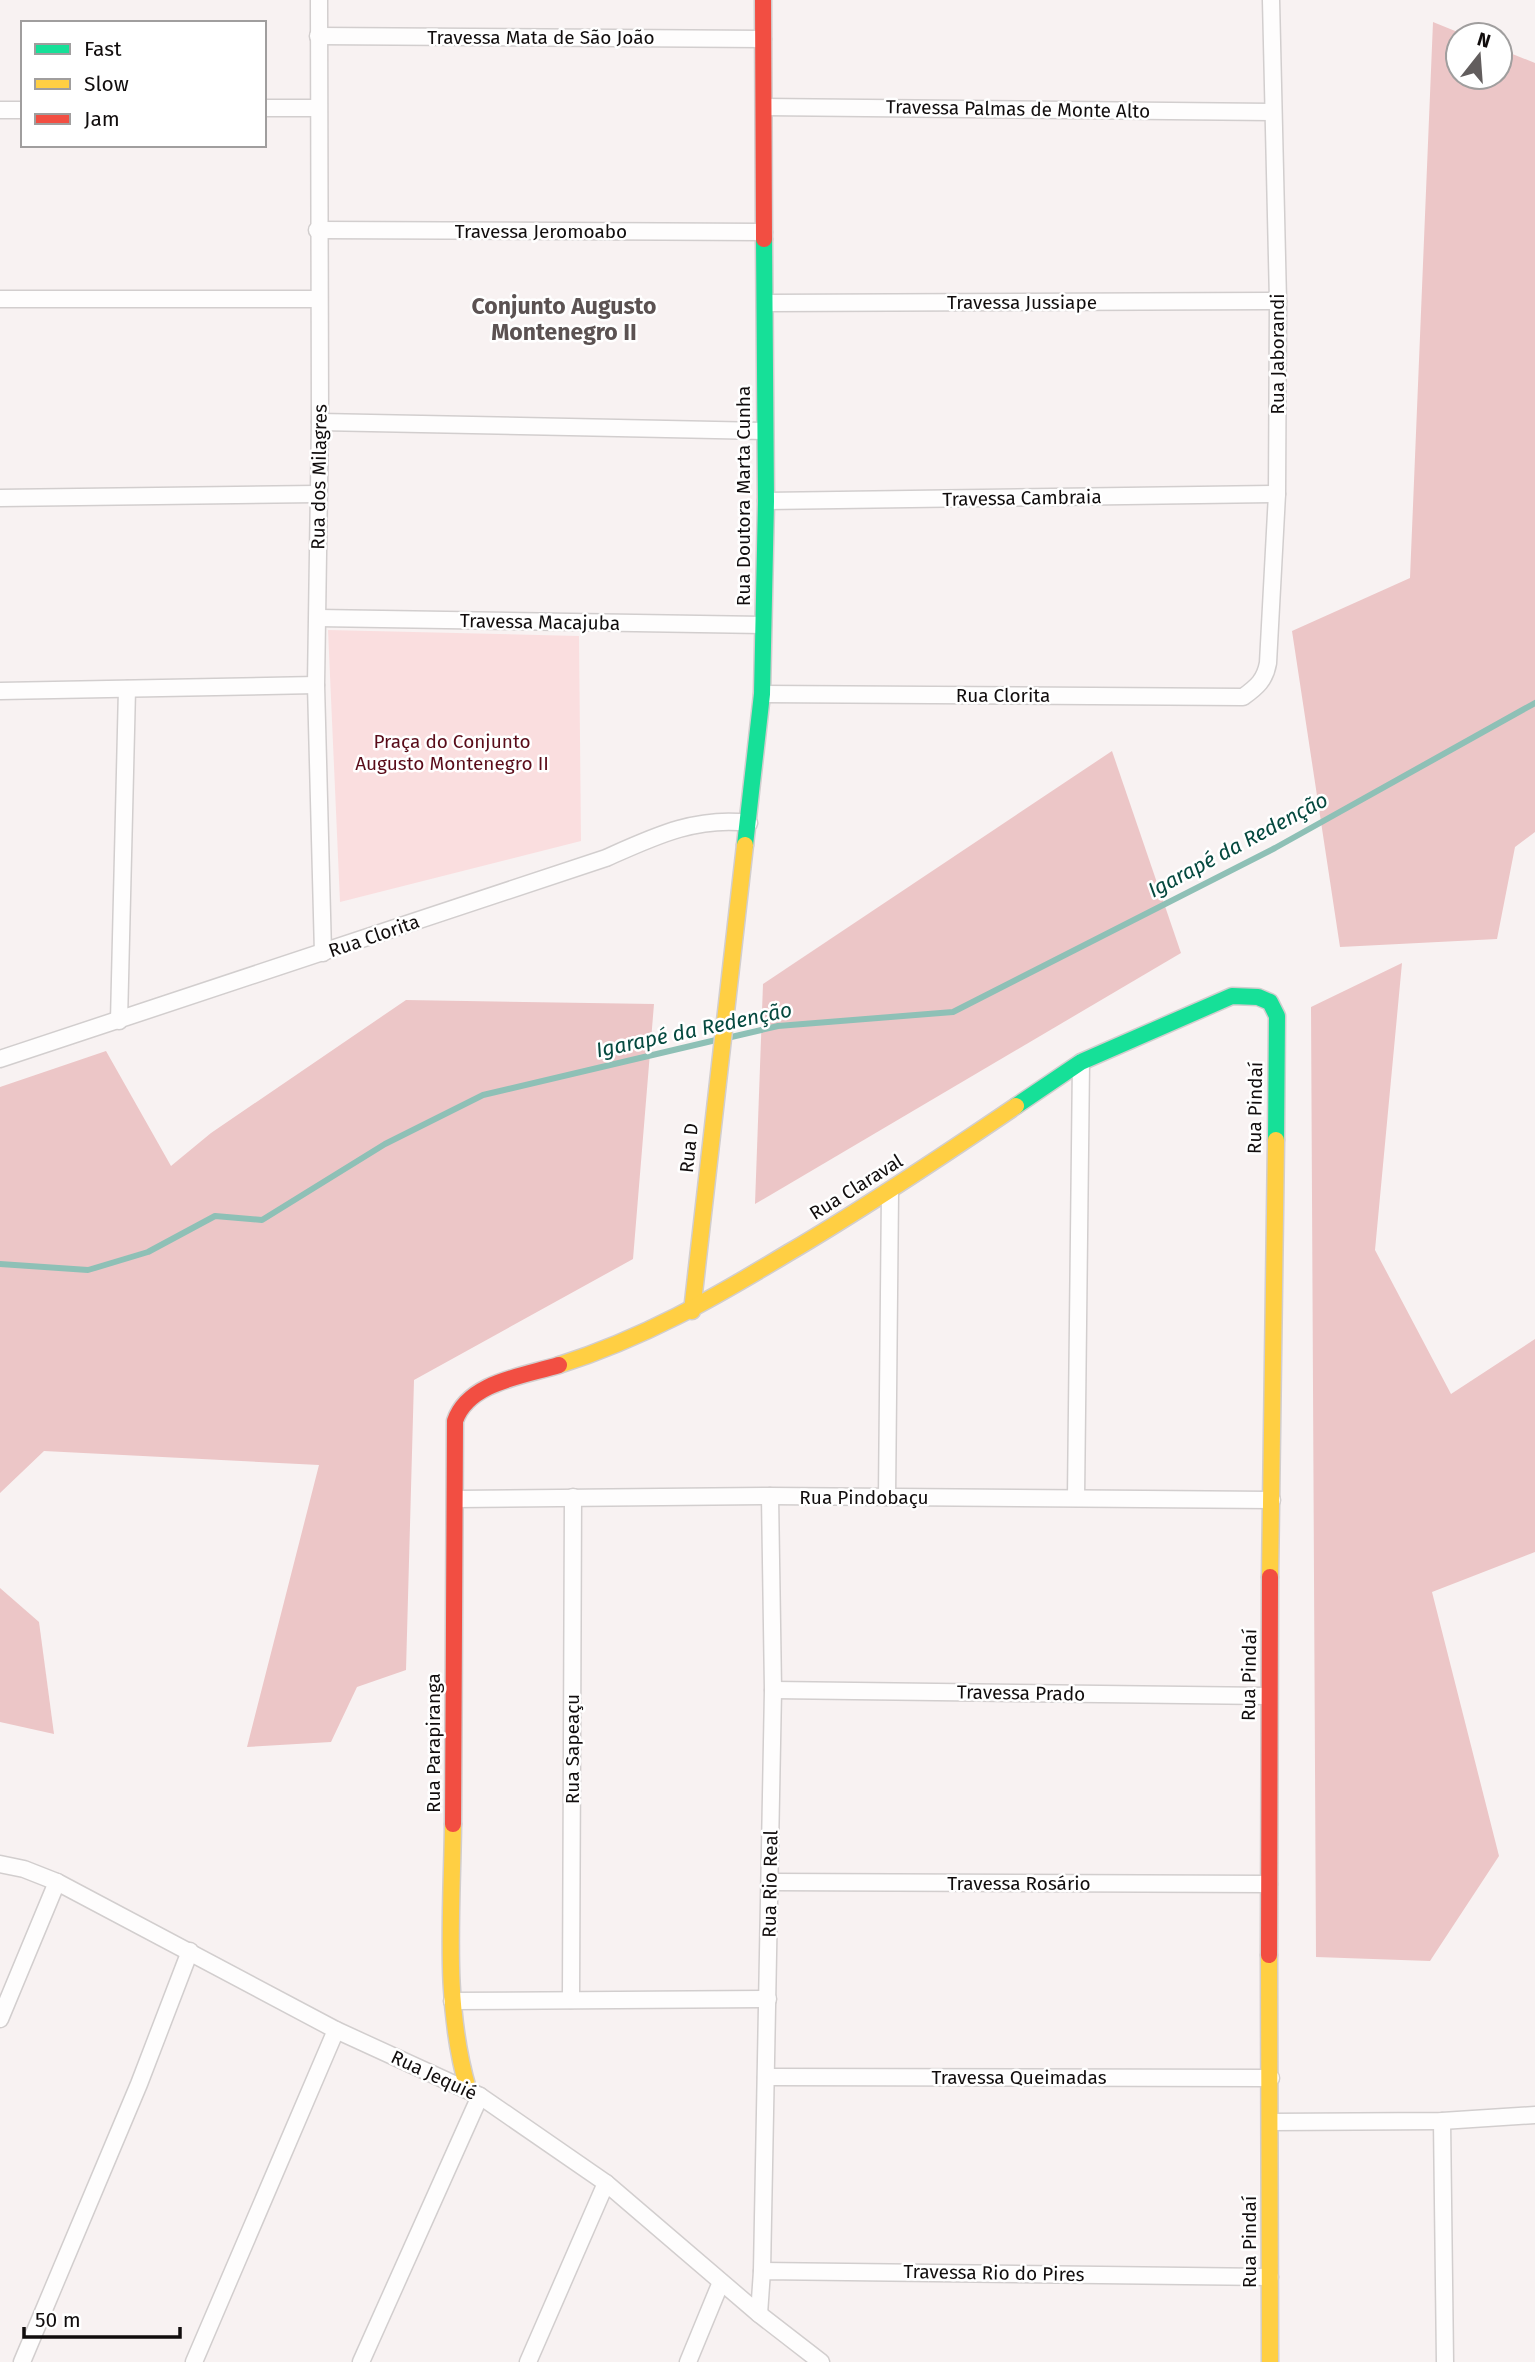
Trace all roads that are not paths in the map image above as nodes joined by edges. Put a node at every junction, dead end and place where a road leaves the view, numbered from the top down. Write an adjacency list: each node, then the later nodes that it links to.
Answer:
1 (319, 0): 4 (street, Rua dos Milagres)
2 (763, 0): 5 (street, Rua Doutora Marta Cunha)
3 (1271, 0): 11 (street, Rua Jaborandi)
4 (318, 36): 5 (street, Travessa Mata de São João); 8 (street, Rua dos Milagres)
5 (763, 39): 6 (street, Rua Doutora Marta Cunha)
6 (764, 107): 11 (street, Travessa Palmas de Monte Alto); 13 (street, Rua Doutora Marta Cunha)
7 (266, 108): 8 (street)
8 (317, 108): 12 (street, Rua dos Milagres)
9 (0, 110): 10 (street)
10 (21, 110)
11 (1272, 112): 16 (street, Rua Jaborandi)
12 (317, 230): 13 (street, Travessa Jeromoabo); 15 (street, Rua dos Milagres)
13 (764, 232): 17 (street, Rua Doutora Marta Cunha)
14 (0, 299): 15 (street)
15 (319, 299): 18 (street, Rua dos Milagres)
16 (1278, 301): 17 (street, Travessa Jussiape); 21 (street, Rua Jaborandi)
17 (766, 303): 19 (street, Rua Doutora Marta Cunha)
18 (320, 422): 19 (street); 20 (street, Rua dos Milagres)
19 (764, 431): 23 (street, Rua Doutora Marta Cunha)
20 (317, 494): 22 (street); 24 (street, Rua dos Milagres)
21 (1277, 494): 23 (street, Travessa Cambraia); 30 (street, Rua Jaborandi)
22 (0, 498)
23 (766, 501): 25 (street, Rua Doutora Marta Cunha)
24 (318, 618): 25 (street, Travessa Macajuba); 26 (street, Rua dos Milagres)
25 (763, 625): 29 (street, Rua Doutora Marta Cunha)
26 (316, 685): 27 (street); 32 (street, Rua dos Milagres)
27 (127, 689): 28 (street); 35 (street)
28 (0, 691)
29 (762, 694): 30 (street, Rua Clorita); 31 (street, Rua Doutora Marta Cunha)
30 (1243, 697)
31 (749, 823): 32 (street, Rua Clorita); 33 (street, Rua Doutora Marta Cunha)
32 (323, 953): 35 (street, Rua Clorita)
33 (728, 990): 39 (street, Rua D)
34 (1258, 997): 37 (street, Rua Claraval); 46 (street, Rua Pindaí)
35 (119, 1021): 36 (street, Rua Clorita)
36 (0, 1059)
37 (1081, 1062): 38 (street, Rua Claraval); 44 (street)
38 (890, 1192): 39 (street, Rua Claraval); 43 (street)
39 (692, 1311): 40 (street, Rua Claraval)
40 (466, 1399): 45 (street, Rua Parapiranga)
41 (770, 1496): 42 (street, Rua Pindobaçu); 43 (street, Rua Pindobaçu); 47 (street, Rua Rio Real)
42 (573, 1497): 45 (street, Rua Pindobaçu); 55 (street, Rua Sapeaçu)
43 (887, 1497): 44 (street, Rua Pindobaçu)
44 (1076, 1498): 46 (street, Rua Pindobaçu)
45 (457, 1499): 56 (street, Rua Parapiranga)
46 (1272, 1500): 48 (street, Rua Pindaí)
47 (773, 1690): 48 (street, Travessa Prado); 51 (street, Rua Rio Real)
48 (1269, 1696): 52 (street, Rua Pindaí)
49 (0, 1864): 50 (street, Rua Jequié)
50 (57, 1882): 53 (street, Rua Jequié); 57 (street)
51 (770, 1882): 52 (street, Travessa Rosário); 54 (street, Rua Rio Real)
52 (1269, 1884): 60 (street, Rua Pindaí)
53 (190, 1951): 58 (street, Rua Jequié); 70 (street)
54 (768, 1999): 55 (street); 59 (street, Rua Rio Real)
55 (571, 2000): 56 (street)
56 (452, 2001): 61 (street, Rua Parapiranga)
57 (0, 2019)
58 (336, 2030): 61 (street, Rua Jequié); 71 (street)
59 (766, 2077): 60 (street, Travessa Queimadas); 66 (street, Rua Rio Real)
60 (1271, 2078): 64 (street, Rua Pindaí)
61 (474, 2093): 65 (street, Rua Jequié); 72 (street)
62 (1535, 2115): 63 (street)
63 (1442, 2121): 64 (street); 77 (street)
64 (1270, 2122): 67 (street, Rua Pindaí)
65 (606, 2183): 68 (street, Rua Jequié); 73 (street)
66 (762, 2270): 67 (street, Travessa Rio do Pires); 69 (street)
67 (1270, 2277): 76 (street, Rua Pindaí)
68 (721, 2282): 69 (street, Rua Jequié); 74 (street)
69 (759, 2314): 75 (street, Rua Jequié)
70 (22, 2362)
71 (194, 2362)
72 (361, 2362)
73 (528, 2362)
74 (688, 2362)
75 (821, 2362)
76 (1270, 2362)
77 (1445, 2362)

